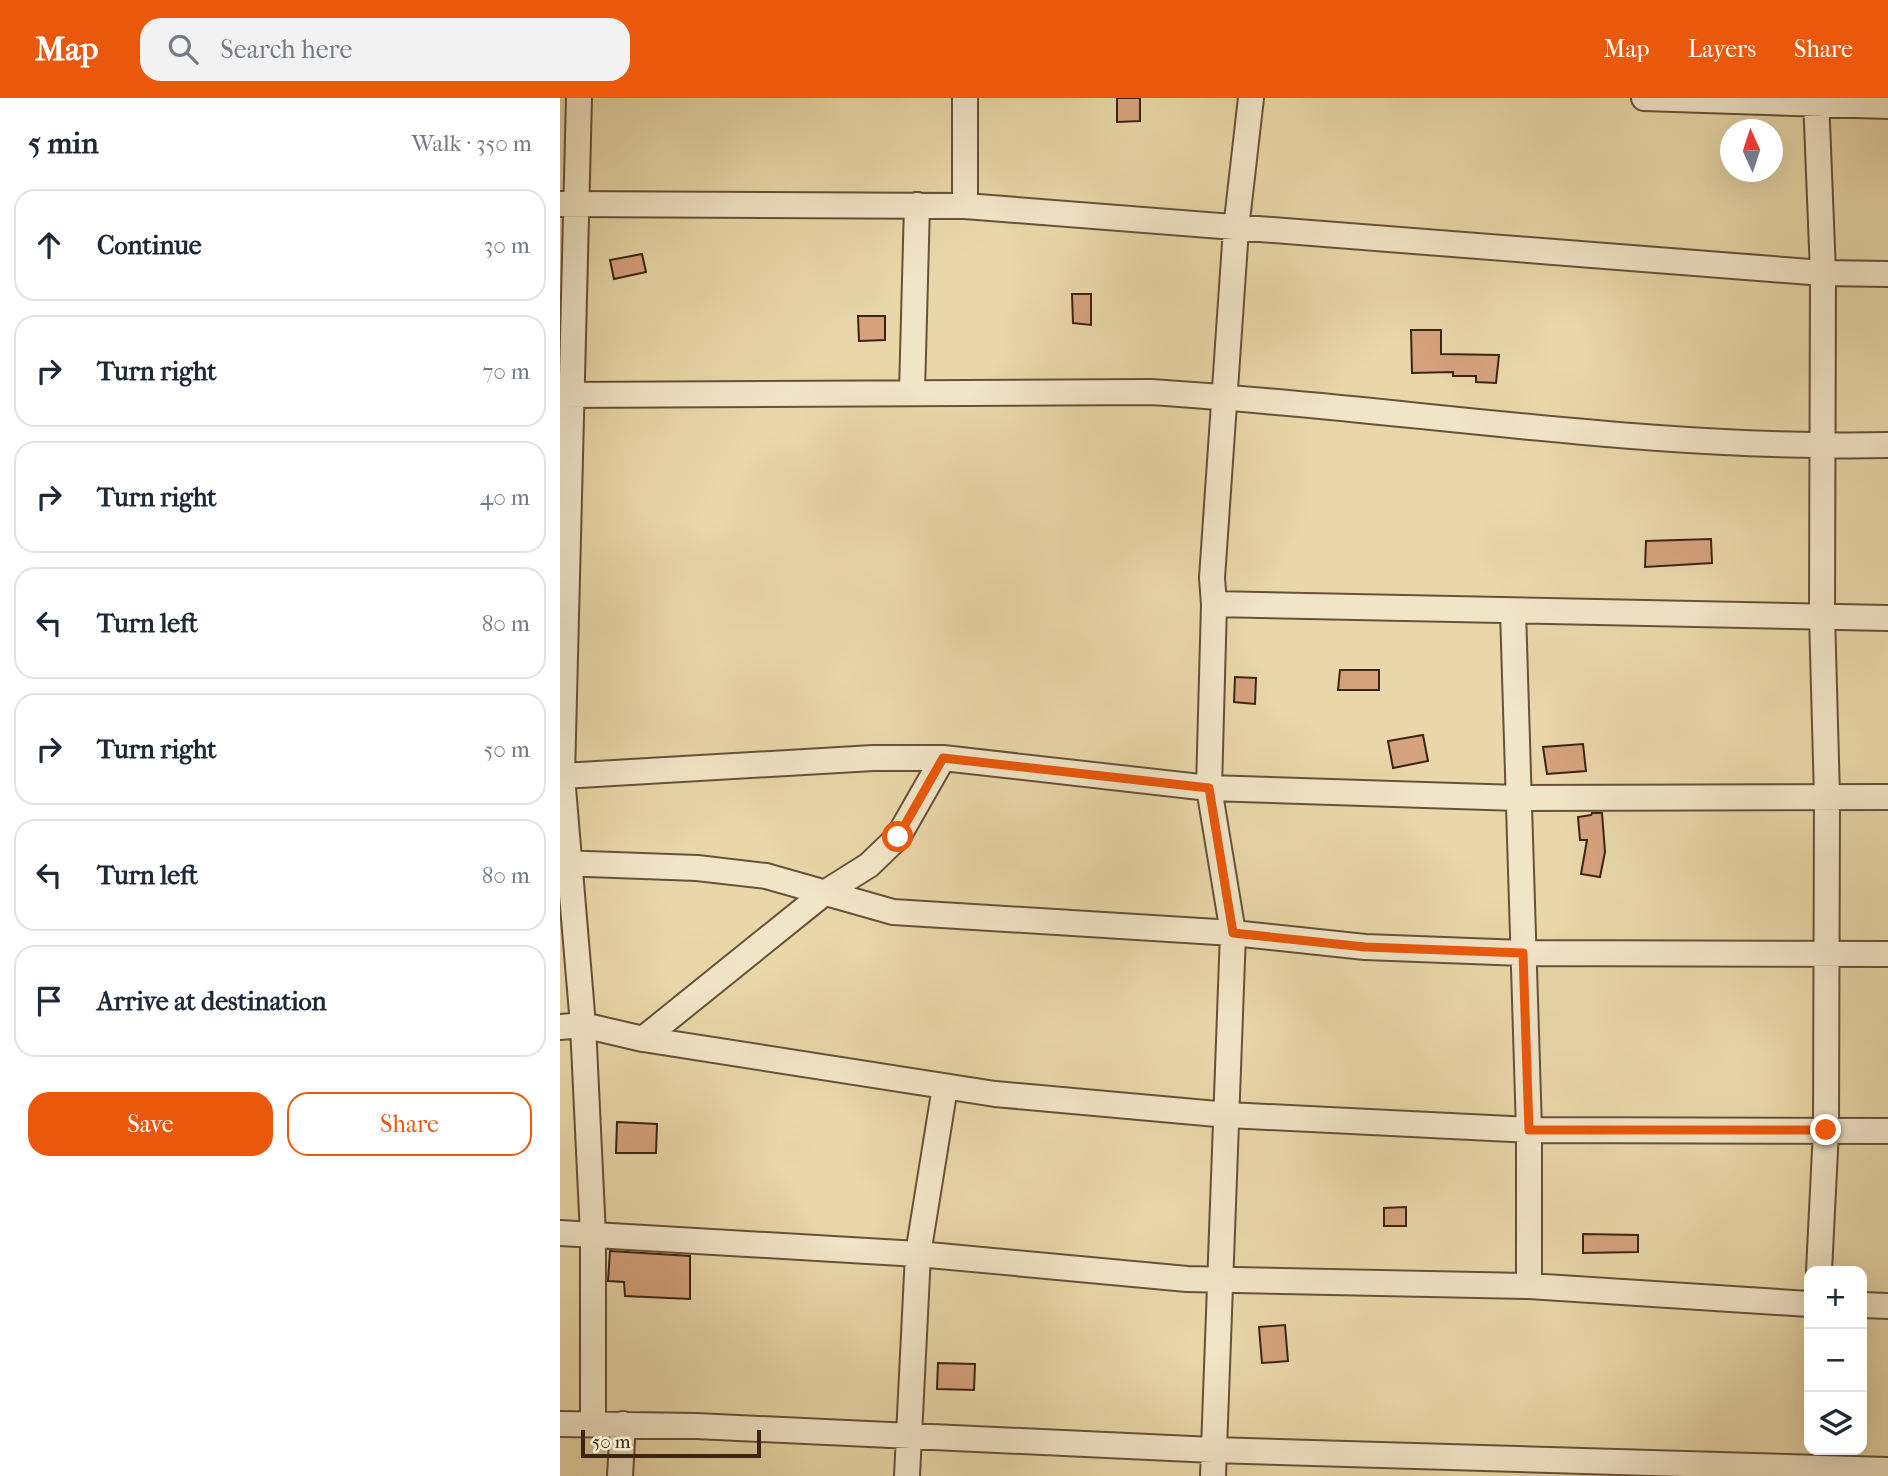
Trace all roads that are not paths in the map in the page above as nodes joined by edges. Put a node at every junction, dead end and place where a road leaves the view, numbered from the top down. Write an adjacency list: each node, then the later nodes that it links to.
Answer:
1 (579, 98): 7 (street)
2 (965, 98): 9 (street)
3 (1251, 98): 10 (street)
4 (1644, 98): 5 (street)
5 (1816, 100): 6 (street); 11 (street)
6 (1888, 106)
7 (567, 204): 8 (street); 14 (street)
8 (917, 205): 9 (street); 13 (street)
9 (965, 206): 10 (street)
10 (1236, 229): 11 (street); 15 (street)
11 (1823, 273): 12 (street); 17 (street)
12 (1888, 274)
13 (912, 392): 14 (street); 15 (street)
14 (565, 395): 22 (street)
15 (1224, 397): 17 (street); 18 (street)
16 (1888, 445): 17 (street)
17 (1824, 446): 20 (street)
18 (1214, 604): 19 (street); 25 (street)
19 (1513, 611): 20 (street); 28 (street)
20 (1822, 615): 21 (street); 26 (street)
21 (1888, 618)
22 (561, 705): 24 (street)
23 (943, 758): 24 (street); 25 (street); 30 (street)
24 (562, 776): 29 (street)
25 (1209, 788): 28 (street); 31 (street)
26 (1827, 797): 27 (street); 28 (street); 33 (street)
27 (1888, 797)
28 (1518, 798): 32 (street)
29 (565, 863): 30 (street); 35 (street)
30 (824, 894): 31 (street); 36 (street)
31 (1233, 933): 32 (street); 38 (street)
32 (1523, 953): 33 (street); 39 (street)
33 (1826, 953): 34 (street); 40 (street)
34 (1888, 954)
35 (571, 1026): 36 (street); 43 (street)
36 (643, 1039): 37 (street)
37 (945, 1087): 38 (street); 44 (street)
38 (1228, 1115): 39 (street); 46 (street)
39 (1529, 1130): 40 (street); 47 (street)
40 (1826, 1130): 41 (street); 45 (street)
41 (1888, 1131)
42 (560, 1233): 43 (street)
43 (593, 1235): 44 (street); 52 (street)
44 (918, 1254): 46 (street); 54 (street)
45 (1818, 1266)
46 (1218, 1280): 47 (street); 55 (street)
47 (1529, 1286): 48 (street)
48 (1804, 1304)
49 (1867, 1305): 50 (street)
50 (1888, 1306)
51 (560, 1424): 52 (street)
52 (593, 1424): 53 (street)
53 (623, 1424): 54 (street); 58 (street)
54 (910, 1438): 55 (street); 59 (street)
55 (1213, 1450): 56 (street); 60 (street)
56 (1816, 1464): 57 (street)
57 (1888, 1470)
58 (620, 1476)
59 (907, 1476)
60 (1213, 1476)

